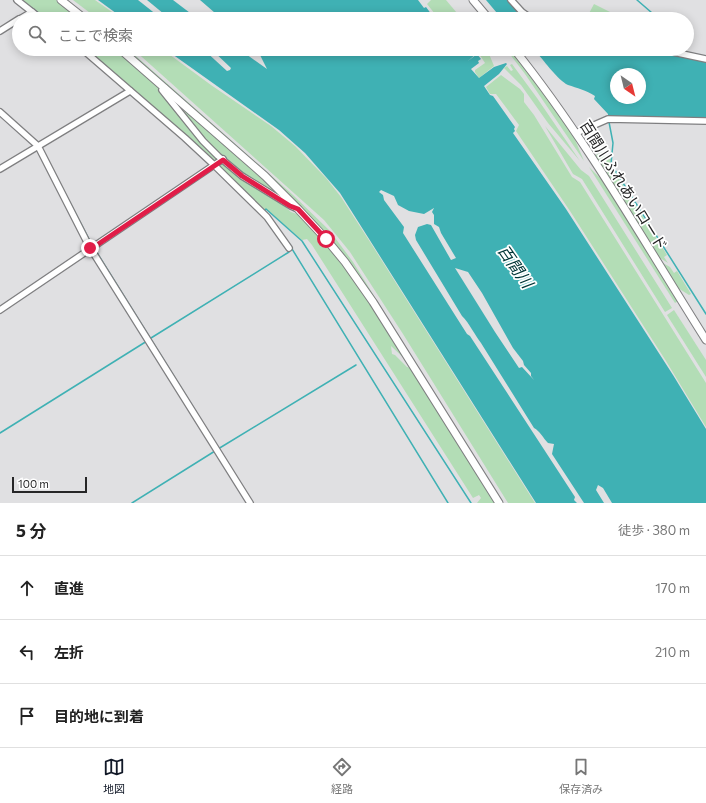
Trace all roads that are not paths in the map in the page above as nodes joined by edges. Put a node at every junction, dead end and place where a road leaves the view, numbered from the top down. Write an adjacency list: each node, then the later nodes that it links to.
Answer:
1 (17, 0): 5 (street)
2 (61, 0): 6 (street)
3 (473, 0): 7 (street)
4 (511, 0): 8 (street)
5 (32, 12)
6 (76, 12)
7 (483, 12)
8 (522, 12)
9 (12, 23): 10 (street)
10 (0, 31)
11 (90, 56): 17 (street)
12 (128, 56): 16 (street)
13 (519, 56): 20 (street, 百間川ふれあいロード)
14 (692, 56): 15 (street)
15 (706, 59)
16 (164, 88): 22 (street); 25 (street)
17 (130, 91): 21 (street); 23 (street)
18 (0, 112): 21 (street)
19 (706, 121): 20 (street)
20 (576, 133): 29 (street, 百間川ふれあいロード)
21 (39, 145): 24 (street); 26 (street)
22 (223, 160): 23 (street); 25 (street)
23 (215, 164): 26 (street); 27 (street)
24 (0, 169)
25 (298, 209): 31 (street)
26 (92, 247): 28 (street); 30 (street)
27 (290, 248)
28 (0, 310)
29 (706, 340)
30 (250, 503)
31 (499, 503)

